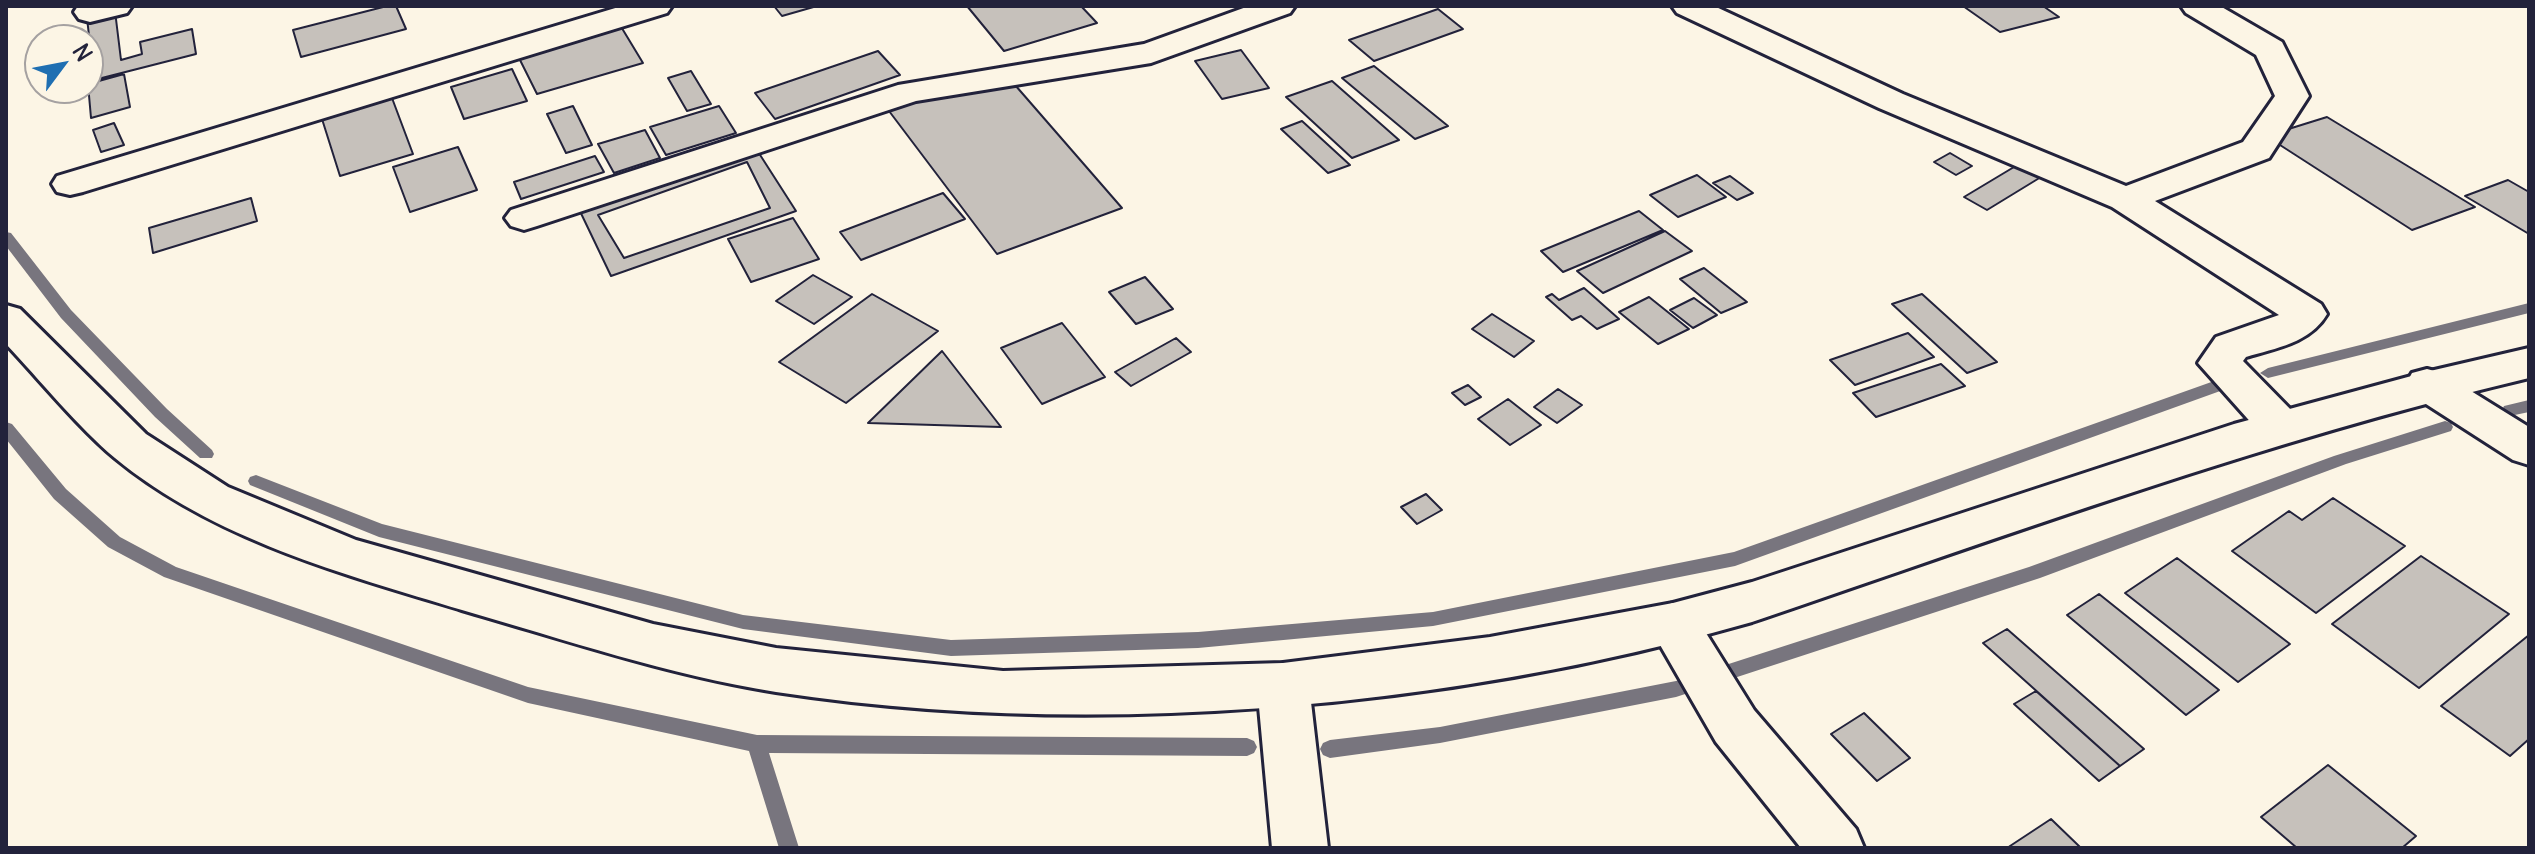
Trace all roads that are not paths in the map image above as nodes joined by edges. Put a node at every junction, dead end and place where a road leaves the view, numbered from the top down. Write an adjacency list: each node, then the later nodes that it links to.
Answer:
1 (656, 6): 5 (street)
2 (1279, 6): 7 (street)
3 (1688, 6): 6 (street)
4 (2197, 6): 6 (street)
5 (70, 184)
6 (2125, 199): 11 (street)
7 (524, 218)
8 (6, 319): 14 (street)
9 (2529, 363): 10 (street)
10 (2427, 384): 11 (street); 12 (street)
11 (2279, 425): 13 (street)
12 (2529, 448)
13 (1673, 624): 14 (street); 16 (street)
14 (1283, 685): 15 (street)
15 (1300, 848)
16 (1836, 848)

